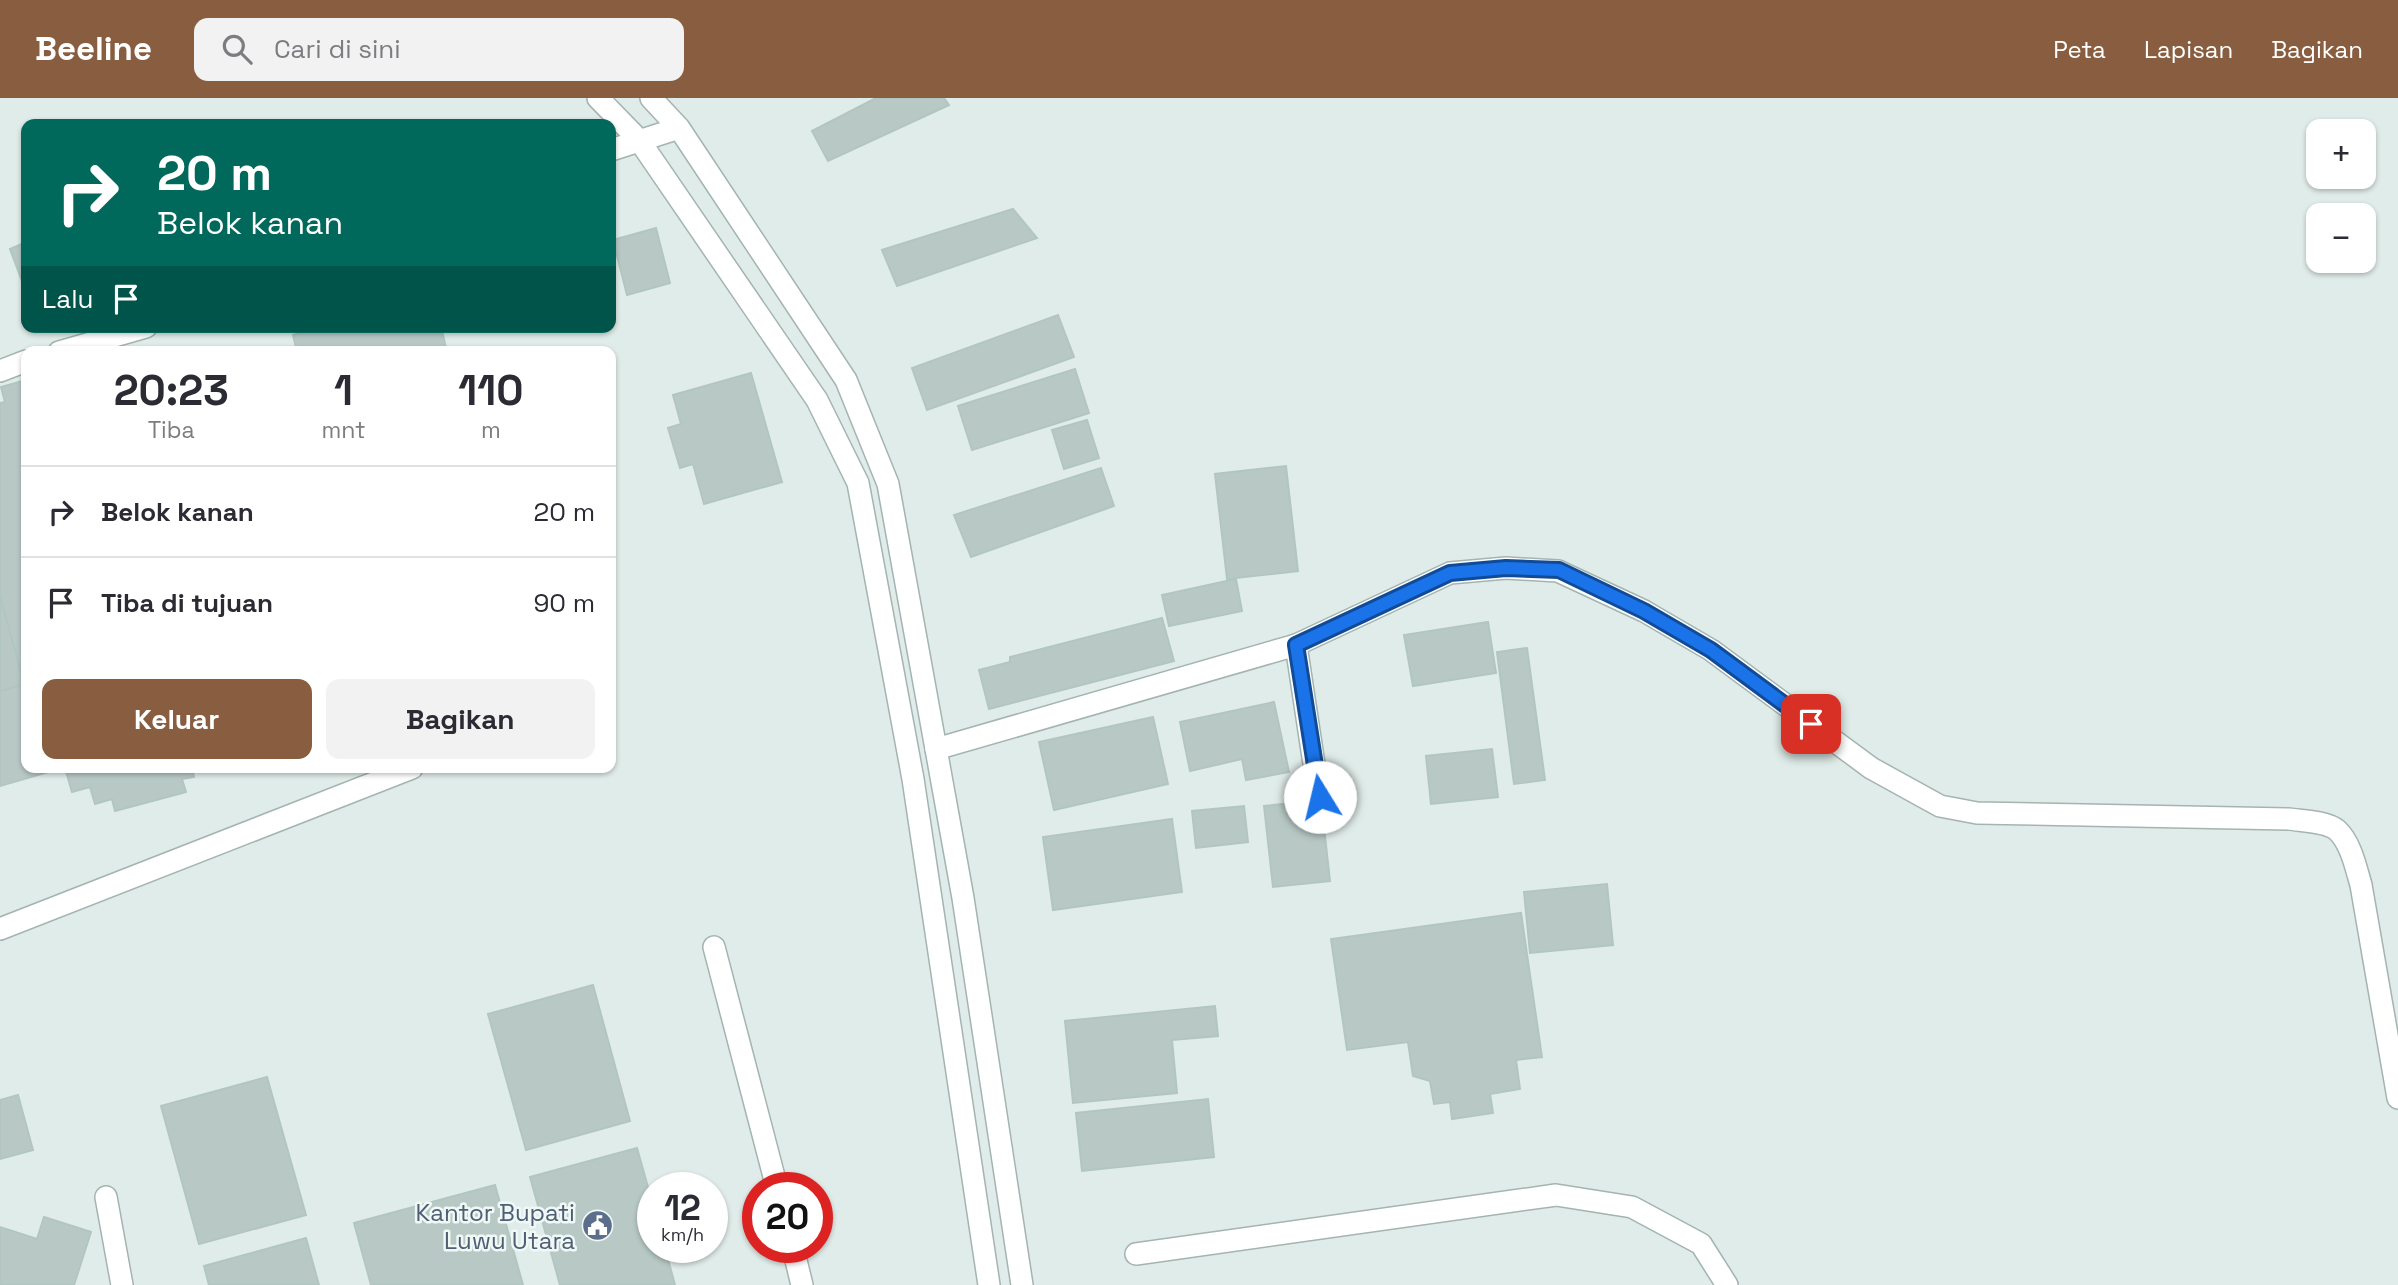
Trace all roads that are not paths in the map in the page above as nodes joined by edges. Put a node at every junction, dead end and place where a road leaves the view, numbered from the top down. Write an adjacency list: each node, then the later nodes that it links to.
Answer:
1 (598, 98): 4 (street)
2 (651, 98): 3 (street)
3 (679, 128): 4 (street); 11 (street)
4 (639, 140): 5 (street); 23 (street)
5 (616, 148)
6 (125, 333): 7 (street)
7 (80, 346)
8 (21, 363): 9 (street)
9 (0, 371)
10 (1296, 645): 11 (street); 13 (street); 16 (street)
11 (936, 749): 24 (street)
12 (399, 773): 14 (street)
13 (1320, 797)
14 (0, 929)
15 (714, 947): 17 (street)
16 (2398, 1098)
17 (773, 1172)
18 (106, 1197): 21 (street)
19 (1136, 1254): 25 (street)
20 (797, 1263): 22 (street)
21 (122, 1285)
22 (802, 1285)
23 (989, 1285)
24 (1022, 1285)
25 (1727, 1285)

